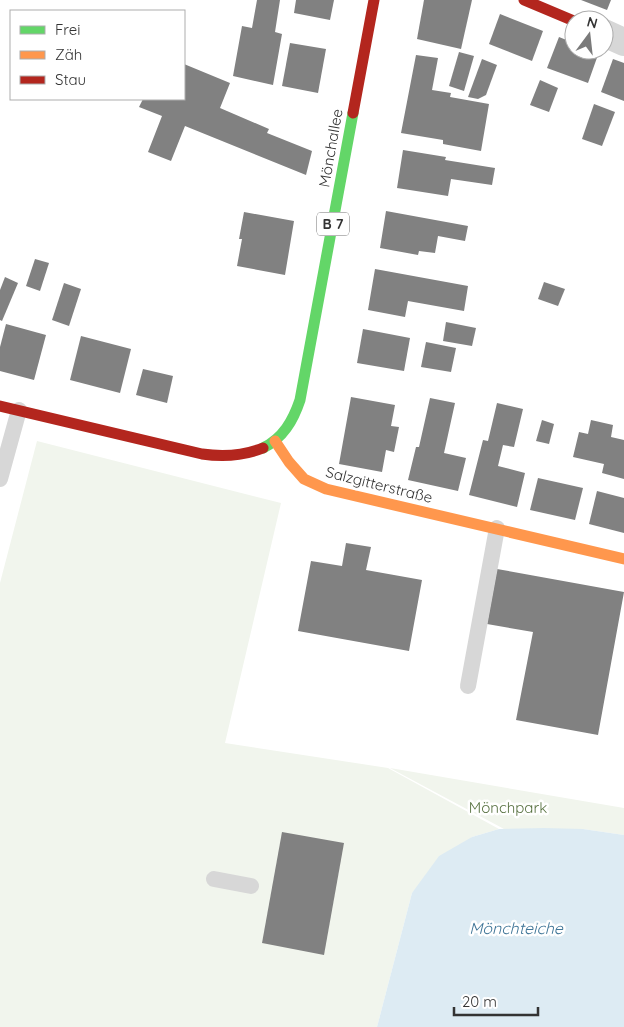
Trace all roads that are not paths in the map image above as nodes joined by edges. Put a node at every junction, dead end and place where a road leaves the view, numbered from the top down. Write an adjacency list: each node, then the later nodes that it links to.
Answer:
1 (374, 0): 6 (main road, Mönchallee / B 7)
2 (524, 0): 3 (main road)
3 (564, 17)
4 (0, 406): 5 (main road, B 7)
5 (19, 410): 6 (main road, B 7); 7 (lane)
6 (275, 441): 8 (main road, Salzgitterstraße)
7 (0, 479)
8 (497, 528): 9 (main road, Salzgitterstraße); 10 (lane)
9 (624, 559)
10 (468, 686)
11 (214, 879): 12 (lane)
12 (251, 886)

